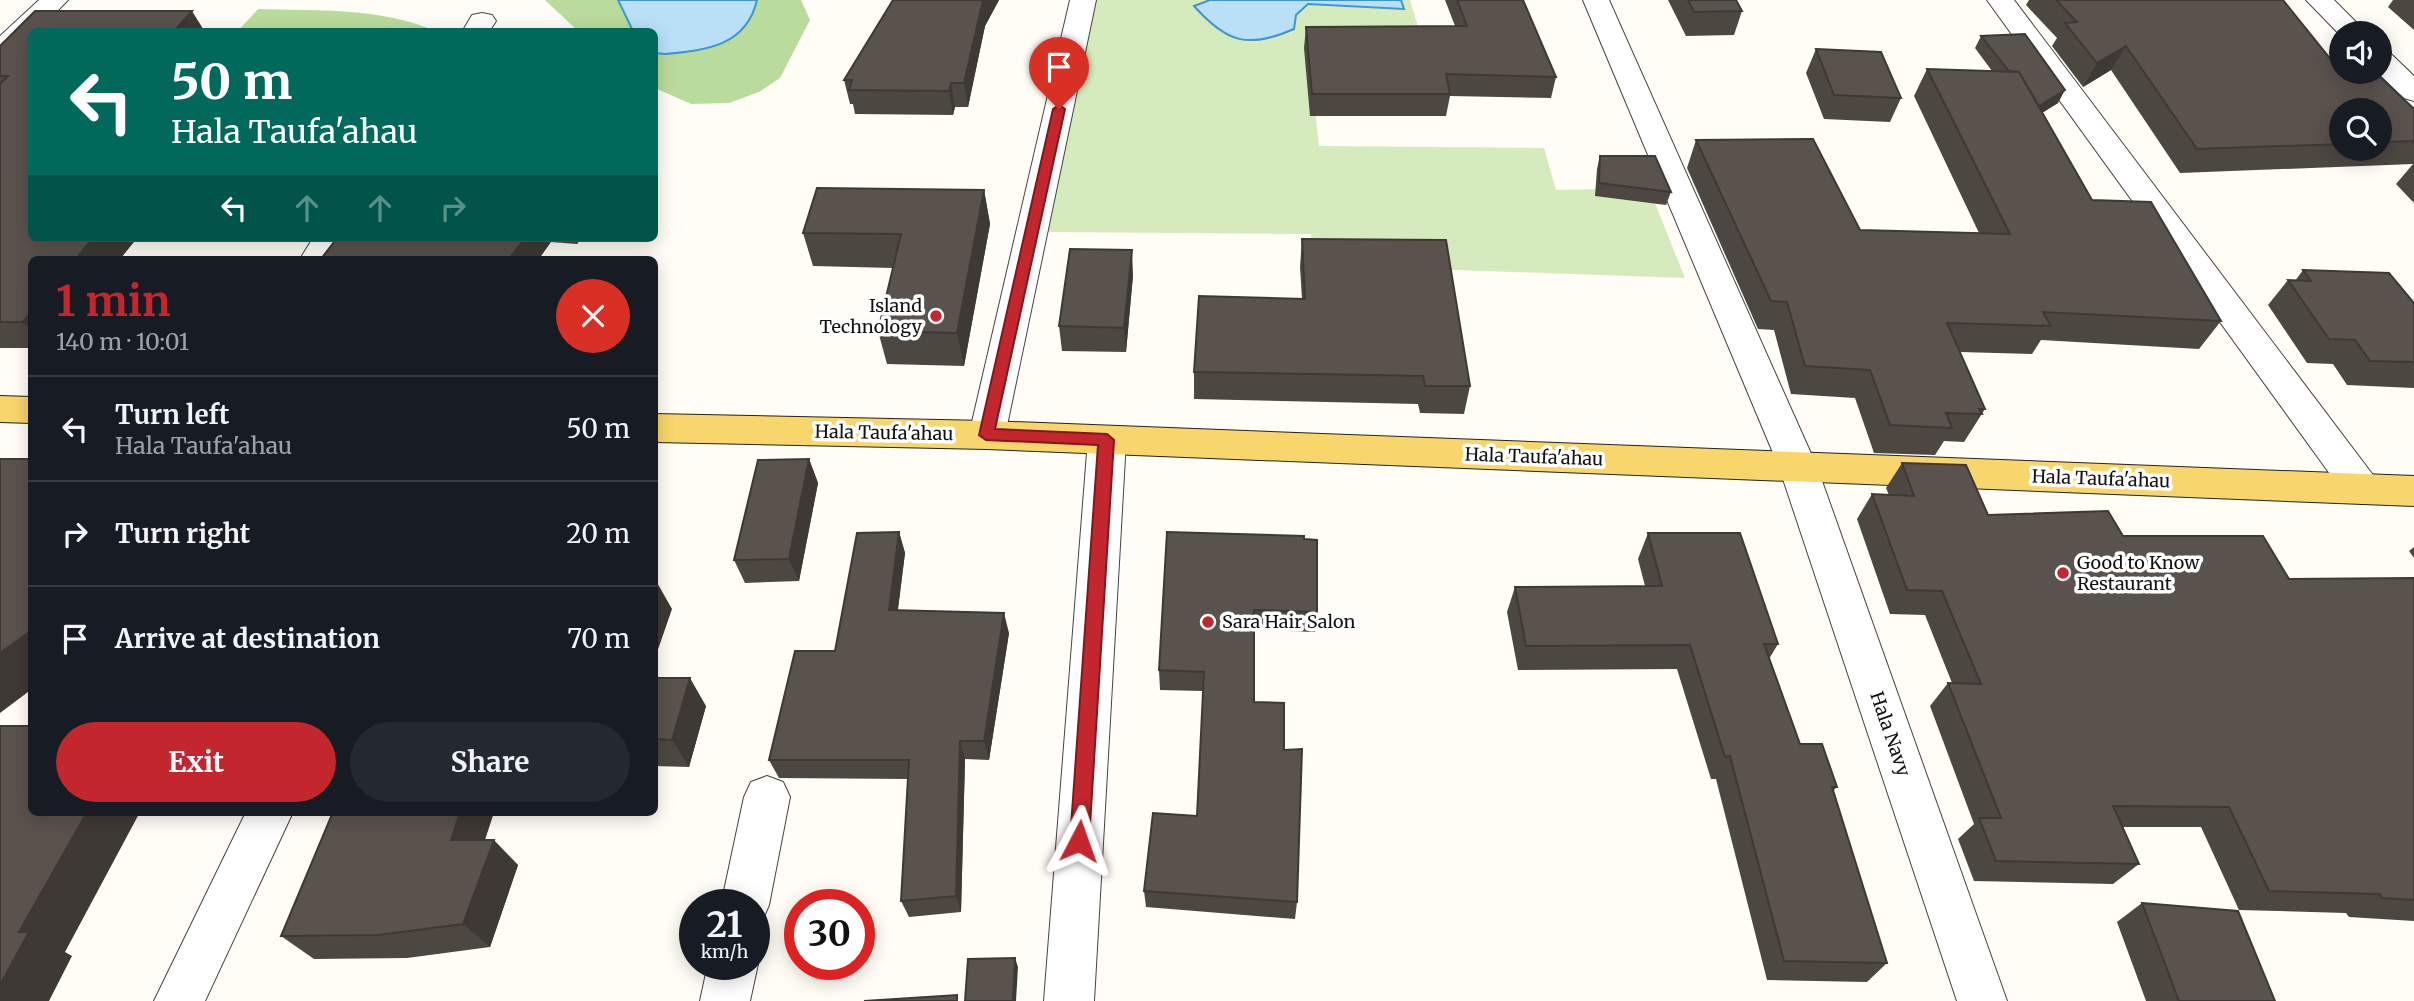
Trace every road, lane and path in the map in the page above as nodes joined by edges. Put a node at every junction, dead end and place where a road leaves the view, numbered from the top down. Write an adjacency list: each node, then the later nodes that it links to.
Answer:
1 (55, 0): 7 (street)
2 (1083, 0): 13 (street)
3 (1596, 0): 15 (street, Hala Navy)
4 (2000, 0): 16 (street)
5 (2319, 0): 6 (street)
6 (2341, 21)
7 (0, 51)
8 (2392, 71): 9 (street)
9 (2414, 92)
10 (0, 410): 11 (main road)
11 (28, 410)
12 (658, 428): 13 (main road, Hala Taufa'ahau)
13 (986, 435): 14 (main road, Hala Taufa'ahau)
14 (1107, 440): 15 (main road, Hala Taufa'ahau); 24 (street)
15 (1798, 467): 16 (main road, Hala Taufa'ahau); 25 (street, Hala Navy)
16 (2362, 489): 17 (main road, Hala Taufa'ahau)
17 (2414, 491)
18 (767, 797): 20 (street)
19 (268, 816): 22 (street)
20 (748, 889)
21 (730, 980): 23 (street)
22 (179, 1001)
23 (725, 1001)
24 (1069, 1001)
25 (1982, 1001)

